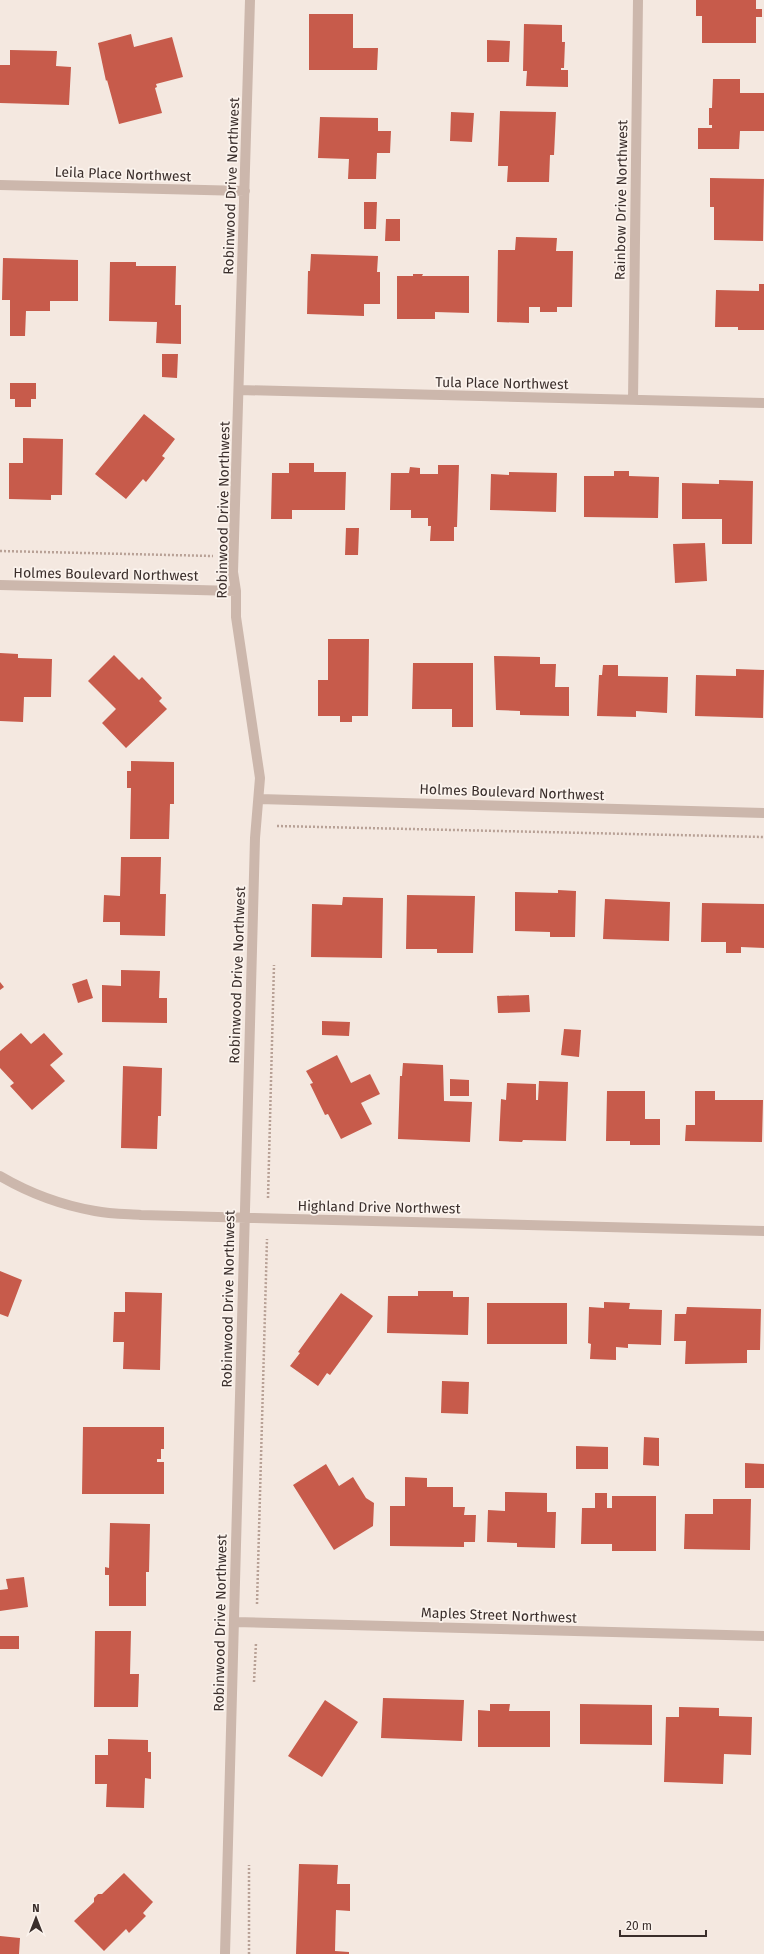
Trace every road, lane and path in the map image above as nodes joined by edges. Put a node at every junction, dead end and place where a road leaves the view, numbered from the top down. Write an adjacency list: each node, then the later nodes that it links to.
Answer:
1 (250, 0): 4 (street, Robinwood Drive Northwest)
2 (638, 0): 6 (street, Rainbow Drive Northwest)
3 (0, 184): 4 (street, Leila Place Northwest)
4 (245, 191): 5 (street, Robinwood Drive Northwest)
5 (239, 390): 6 (street, Tula Place Northwest); 9 (street, Robinwood Drive Northwest)
6 (633, 400): 7 (street, Tula Place Northwest)
7 (764, 403)
8 (0, 551): 9 (path)
9 (234, 557): 11 (street, Robinwood Drive Northwest)
10 (0, 585): 11 (street, Holmes Boulevard Northwest)
11 (236, 591): 12 (street, Robinwood Drive Northwest)
12 (259, 799): 13 (street, Holmes Boulevard Northwest); 20 (street, Robinwood Drive Northwest)
13 (278, 799): 14 (street, Holmes Boulevard Northwest); 15 (path)
14 (764, 812)
15 (277, 826): 16 (path); 17 (path)
16 (277, 834)
17 (764, 837)
18 (274, 959): 21 (path)
19 (0, 1176): 20 (street, Highland Drive Northwest)
20 (244, 1218): 21 (street, Highland Drive Northwest); 23 (street, Robinwood Drive Northwest)
21 (267, 1219): 22 (street, Highland Drive Northwest); 24 (path)
22 (764, 1231)
23 (234, 1622): 24 (street, Maples Street Northwest); 28 (street, Robinwood Drive Northwest)
24 (256, 1622): 25 (street, Maples Street Northwest); 26 (path)
25 (764, 1636)
26 (254, 1685)
27 (250, 1863): 29 (path)
28 (225, 1954)
29 (249, 1954)

